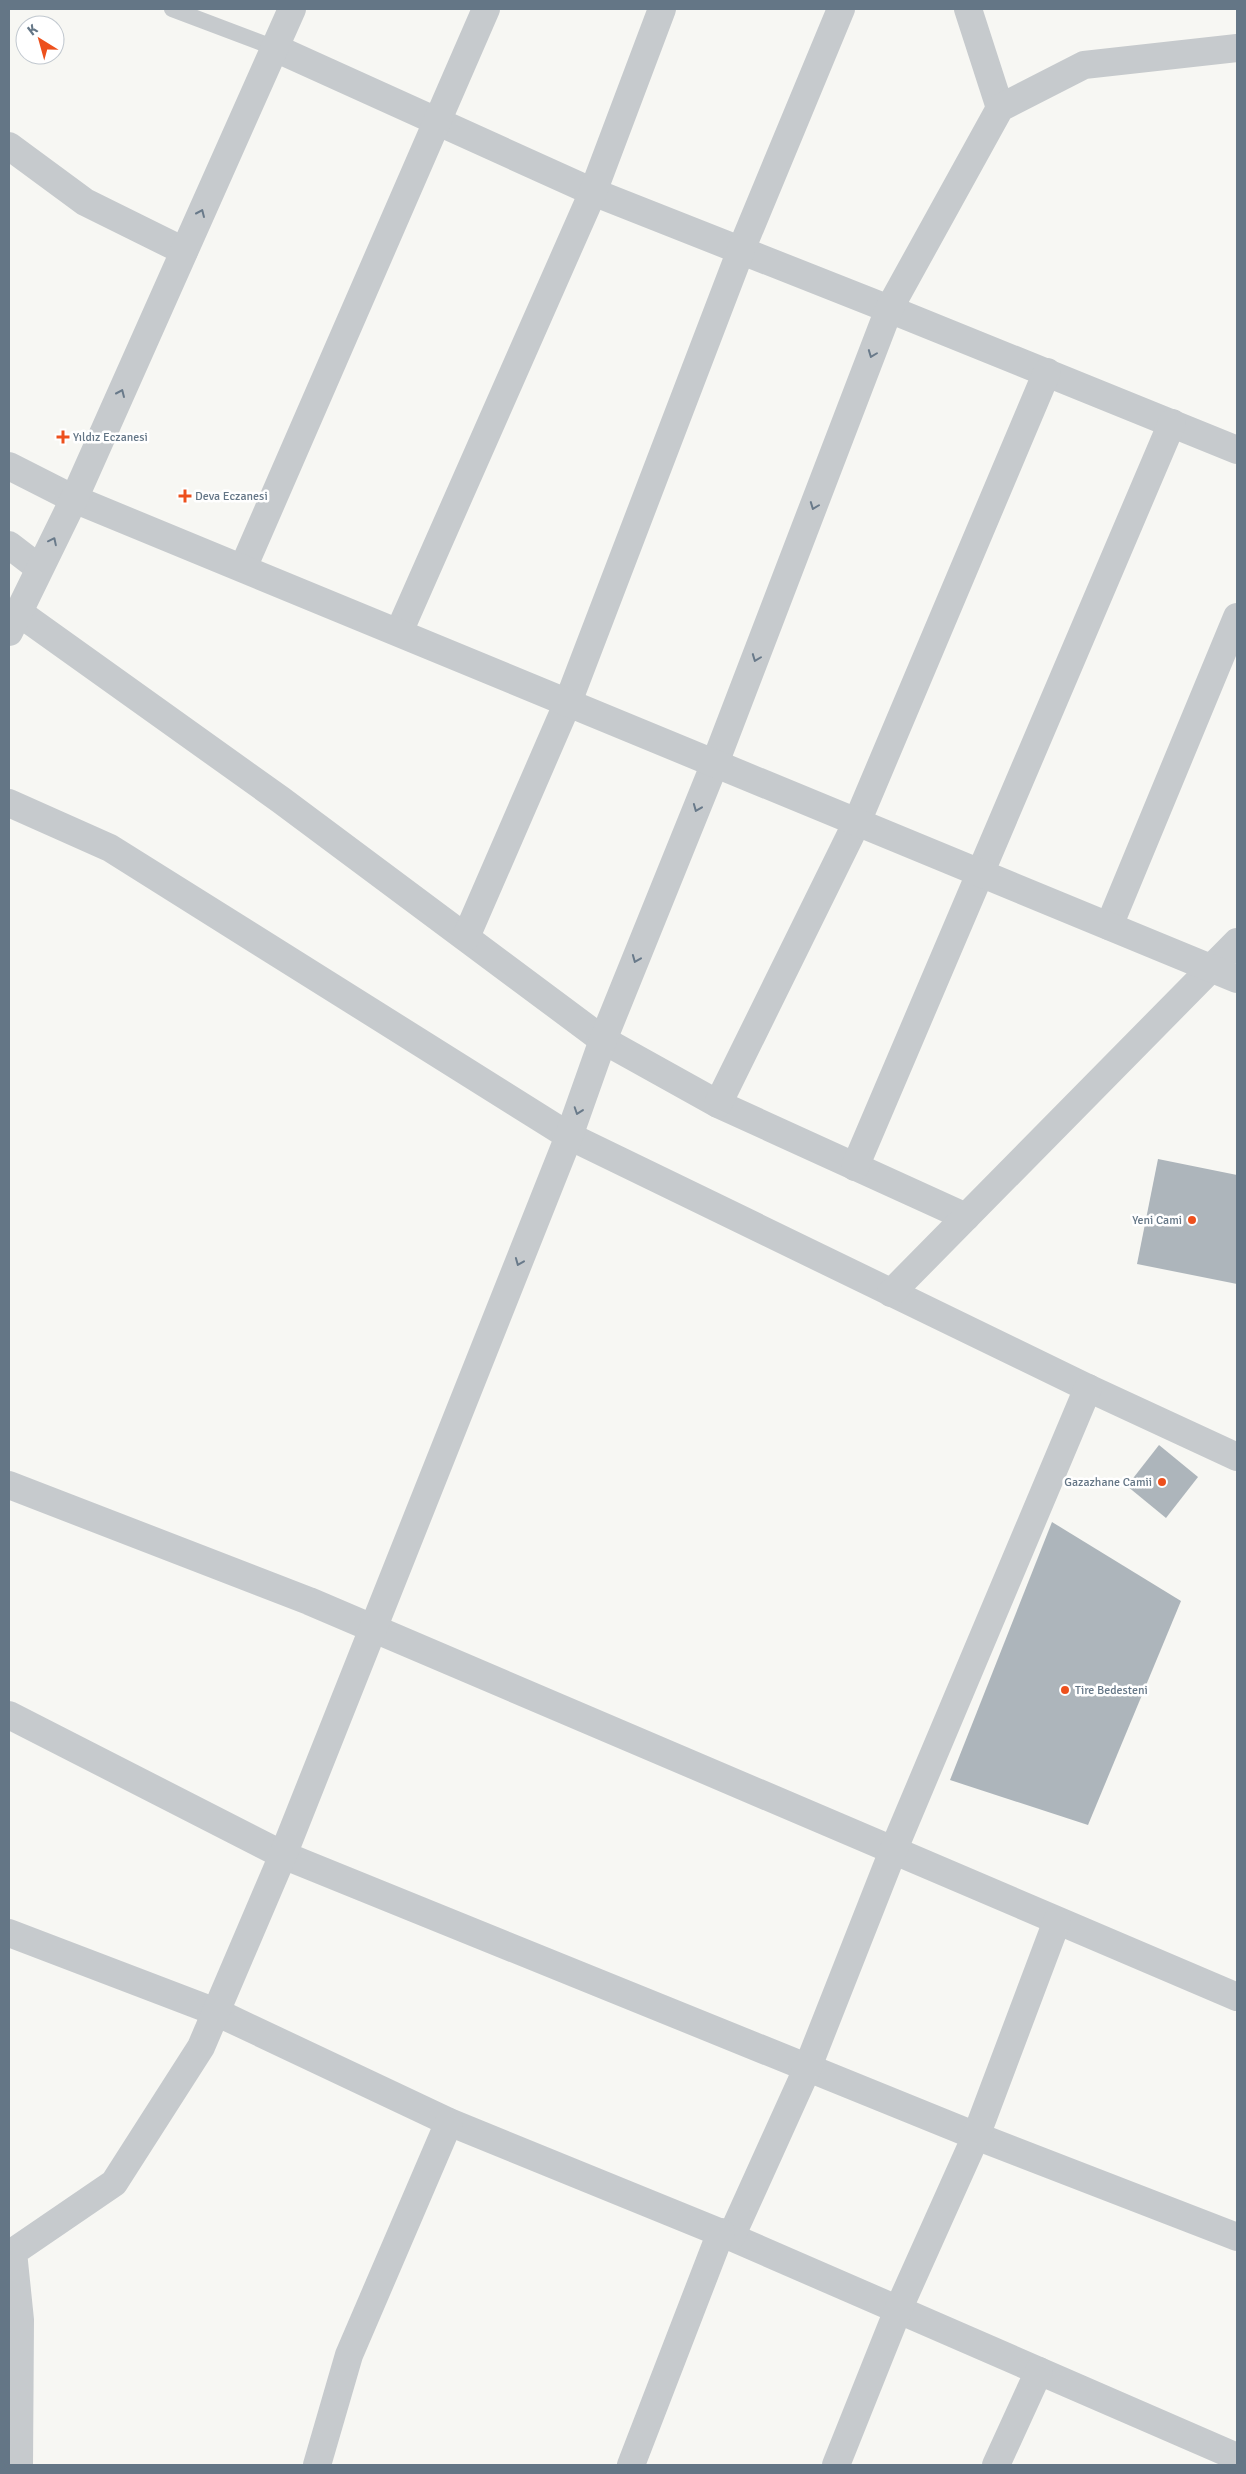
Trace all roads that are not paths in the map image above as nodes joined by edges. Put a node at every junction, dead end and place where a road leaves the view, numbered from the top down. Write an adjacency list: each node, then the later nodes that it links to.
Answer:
1 (172, 9): 7 (lane)
2 (292, 9): 7 (street)
3 (486, 9): 10 (street)
4 (662, 9): 12 (street)
5 (841, 9): 13 (street)
6 (968, 9): 9 (street)
7 (275, 48): 10 (street); 14 (street, one-way to 7)
8 (1237, 48): 9 (street)
9 (1000, 108): 15 (street)
10 (437, 121): 12 (street); 23 (street)
11 (9, 146): 14 (street)
12 (593, 192): 13 (street); 26 (street)
13 (741, 250): 15 (street); 27 (street)
14 (184, 251): 20 (street, one-way to 14)
15 (889, 309): 16 (street); 28 (street, one-way to 28)
16 (1047, 372): 17 (street); 30 (street)
17 (1172, 423): 18 (street); 31 (street)
18 (1237, 450)
19 (9, 466): 20 (street)
20 (74, 499): 22 (street, one-way to 20); 23 (street)
21 (9, 545): 22 (street)
22 (40, 568): 25 (street)
23 (244, 568): 26 (street)
24 (1237, 617): 32 (street)
25 (14, 622): 33 (street)
26 (399, 632): 27 (street)
27 (568, 702): 28 (street); 33 (street)
28 (715, 763): 30 (street); 37 (street, one-way to 37)
29 (9, 804): 39 (street)
30 (857, 822): 31 (street); 38 (street)
31 (982, 874): 32 (street); 40 (street)
32 (1109, 926): 35 (street)
33 (466, 938): 37 (street)
34 (1237, 942): 35 (street)
35 (1212, 969): 36 (street); 41 (street)
36 (1237, 979)
37 (603, 1040): 38 (street); 39 (street, one-way to 39)
38 (718, 1104): 40 (street)
39 (569, 1136): 42 (street); 46 (street, one-way to 46)
40 (855, 1167): 41 (street)
41 (966, 1217): 42 (street)
42 (891, 1293): 43 (street)
43 (1088, 1388): 44 (street); 48 (street)
44 (1237, 1457)
45 (9, 1485): 46 (street)
46 (373, 1629): 48 (street); 49 (street)
47 (9, 1715): 49 (street)
48 (893, 1851): 50 (street); 54 (street)
49 (283, 1855): 53 (street); 54 (street)
50 (1057, 1921): 52 (street); 56 (street)
51 (9, 1933): 53 (street)
52 (1237, 1997)
53 (216, 2012): 55 (street); 59 (street)
54 (807, 2069): 56 (street); 57 (street)
55 (449, 2122): 57 (street); 65 (street)
56 (976, 2136): 58 (street); 60 (street)
57 (726, 2234): 60 (street); 66 (street)
58 (1237, 2237)
59 (11, 2252): 62 (street)
60 (898, 2310): 61 (street); 67 (street)
61 (1039, 2371): 63 (street); 68 (street)
62 (14, 2430): 64 (street)
63 (1237, 2457)
64 (19, 2465)
65 (317, 2465)
66 (631, 2465)
67 (836, 2465)
68 (996, 2465)

